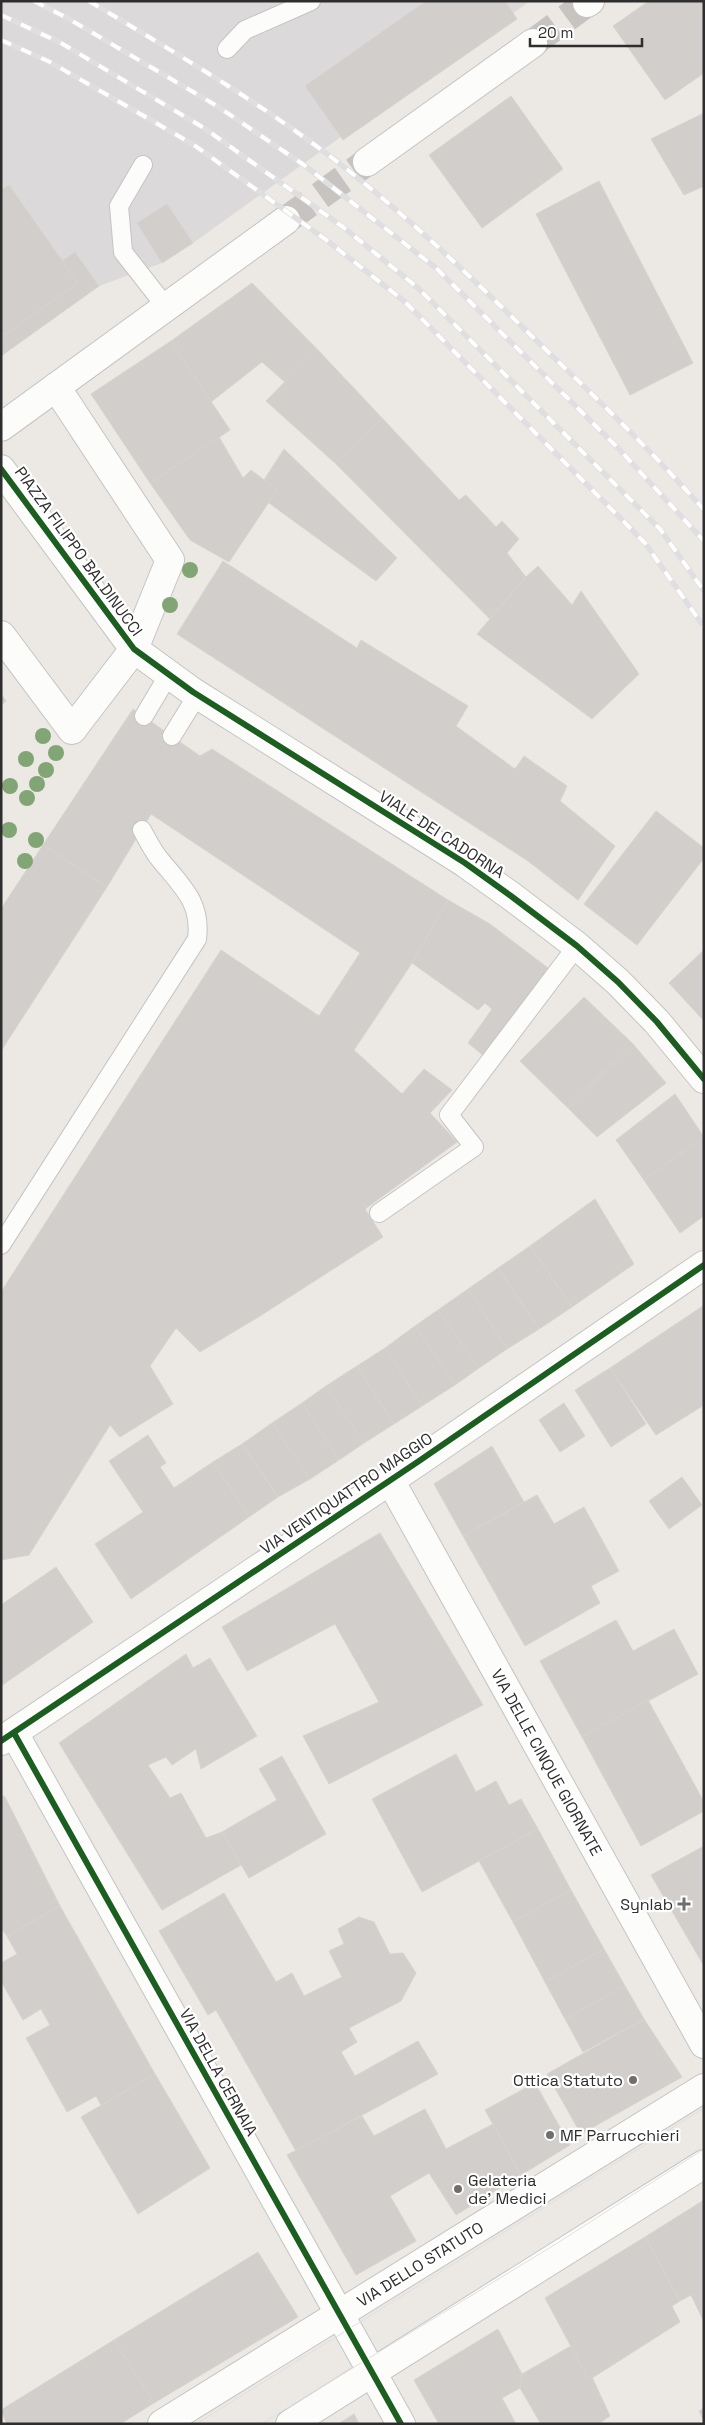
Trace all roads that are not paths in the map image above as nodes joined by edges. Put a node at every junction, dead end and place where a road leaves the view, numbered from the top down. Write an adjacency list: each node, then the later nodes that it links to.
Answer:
1 (311, 1): 3 (lane)
2 (533, 43): 4 (street)
3 (227, 48)
4 (367, 162)
5 (143, 165): 7 (lane)
6 (286, 220): 7 (street)
7 (166, 307): 8 (street)
8 (56, 387): 9 (street); 12 (street, PIAZZA FILIPPO BALDINUCCI)
9 (1, 428)
10 (1, 469): 12 (street, PIAZZA FILIPPO BALDINUCCI)
11 (1, 635): 12 (street, PIAZZA FILIPPO BALDINUCCI)
12 (134, 649): 13 (street, VIALE DEI CADORNA)
13 (169, 674): 14 (street, VIALE DEI CADORNA); 15 (lane)
14 (196, 693): 16 (lane); 18 (street, VIALE DEI CADORNA)
15 (144, 716)
16 (172, 736)
17 (142, 830): 21 (lane)
18 (576, 946): 19 (street, VIALE DEI CADORNA); 20 (lane)
19 (704, 1079)
20 (379, 1213)
21 (1, 1246)
22 (704, 1265): 23 (street, VIA VENTIQUATTRO MAGGIO)
23 (390, 1480): 24 (street, VIA VENTIQUATTRO MAGGIO); 25 (street, VIA DELLE CINQUE GIORNATE)
24 (8, 1737): 28 (street, VIA DELLA CERNAIA)
25 (704, 2044)
26 (704, 2088): 28 (street, VIA DELLO STATUTO)
27 (704, 2164): 29 (street)
28 (339, 2314): 29 (street, VIA DELLA CERNAIA); 30 (street, VIA DELLO STATUTO)
29 (372, 2372): 31 (street); 32 (street, VIA DELLA CERNAIA)
30 (162, 2424)
31 (290, 2424)
32 (401, 2424)

